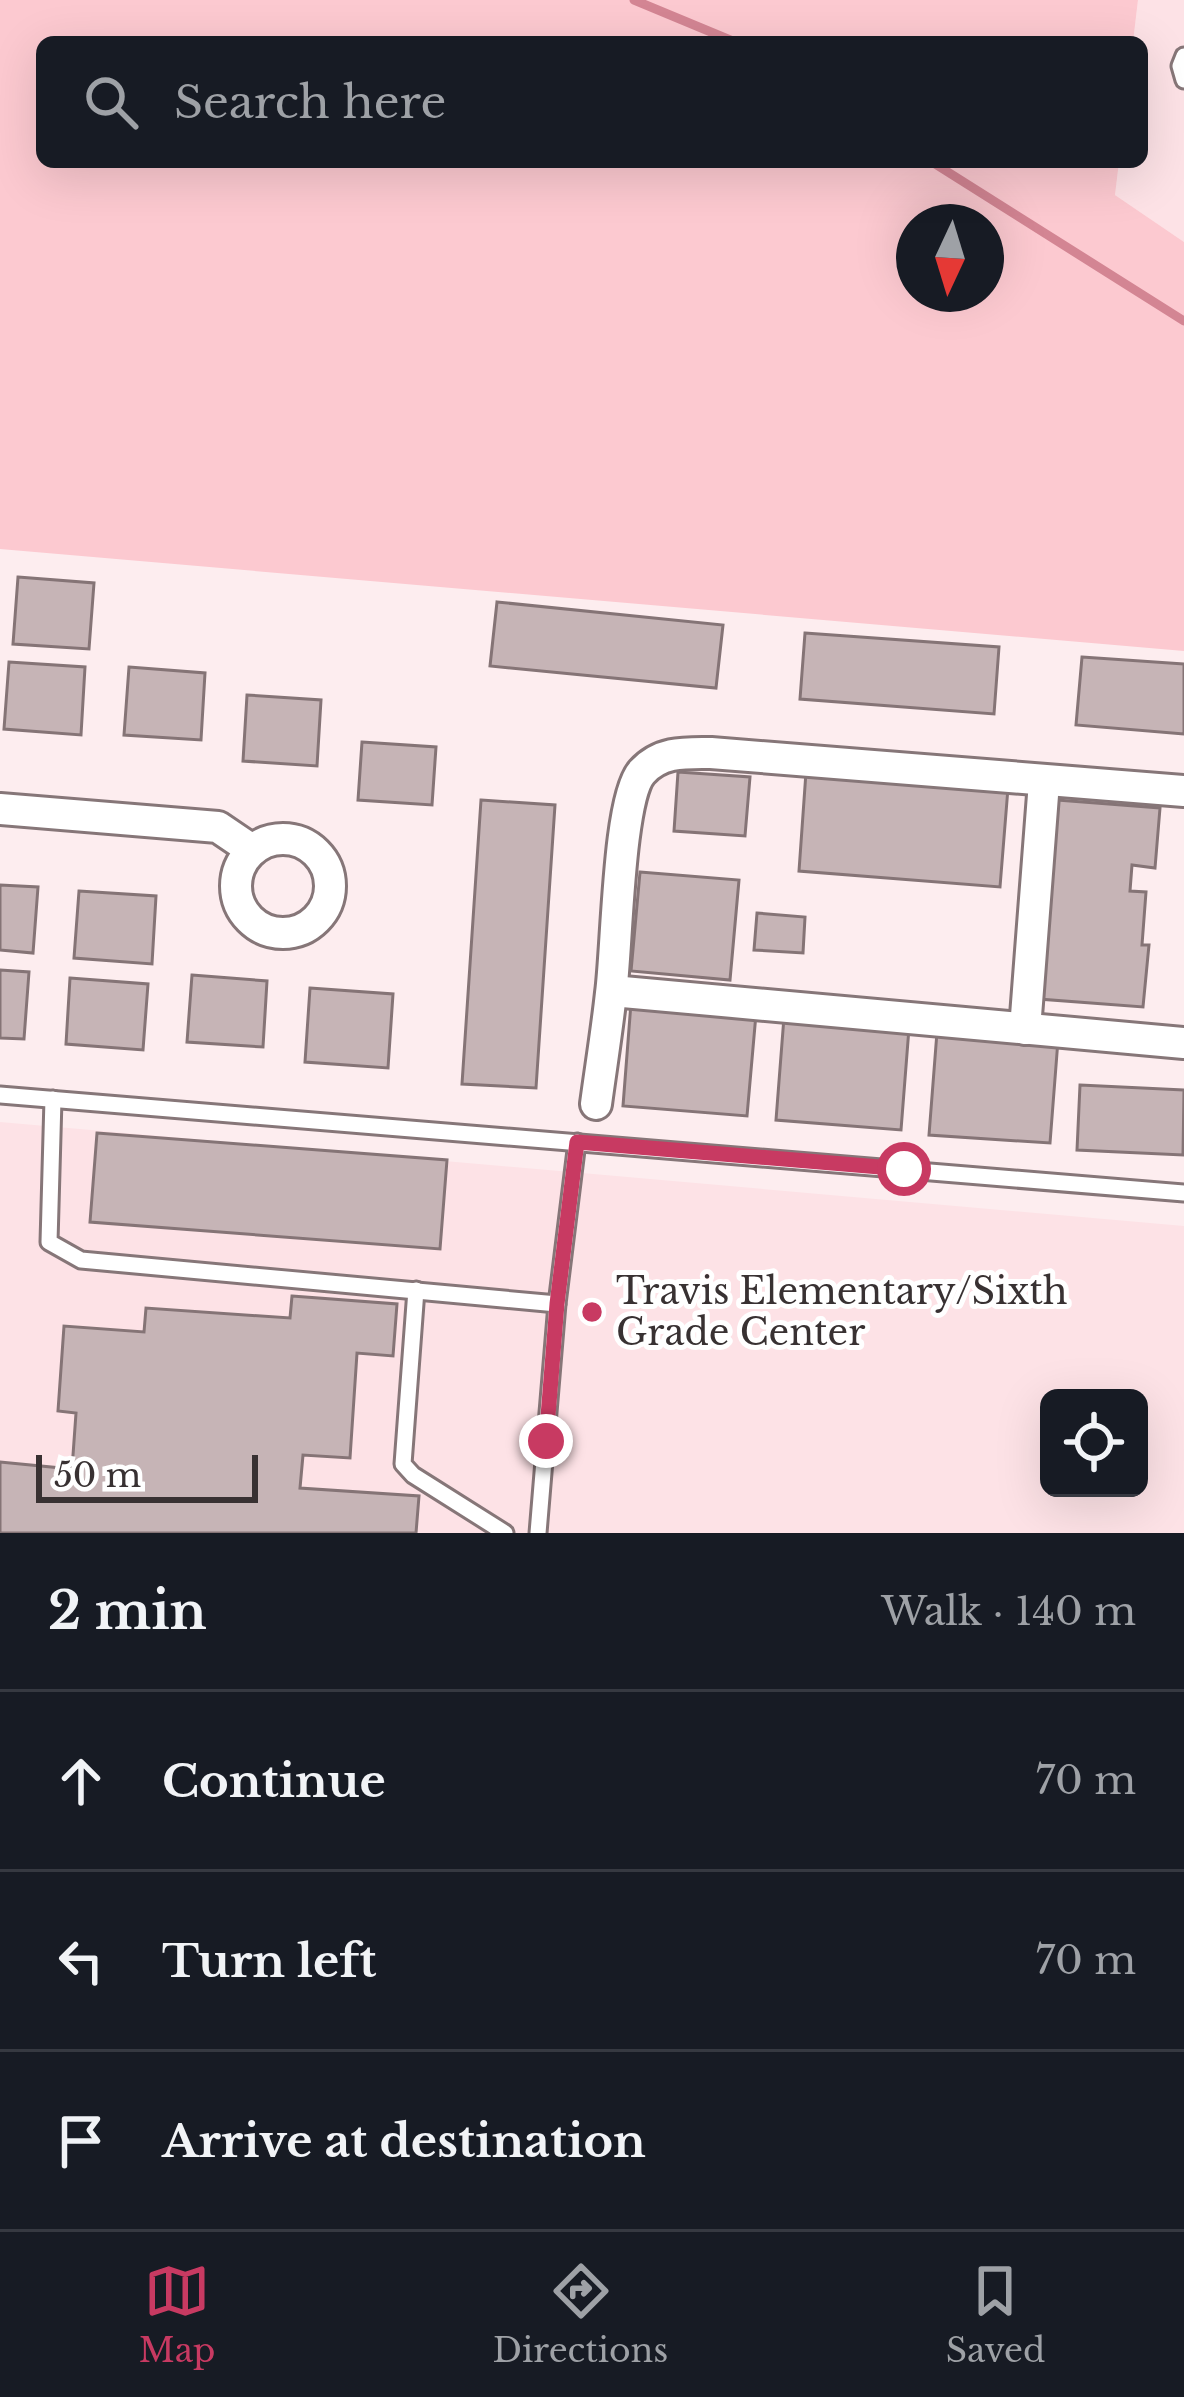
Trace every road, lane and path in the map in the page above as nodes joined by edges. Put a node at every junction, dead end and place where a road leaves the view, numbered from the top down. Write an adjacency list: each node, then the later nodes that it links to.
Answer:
1 (1184, 56): 2 (lane)
2 (1184, 80)
3 (1044, 782): 4 (street); 7 (street); 8 (street)
4 (1184, 790)
5 (0, 808): 6 (street)
6 (252, 850)
7 (612, 991): 8 (street); 12 (street)
8 (1025, 1029): 9 (street)
9 (1184, 1043)
10 (0, 1095): 11 (lane)
11 (52, 1099): 13 (lane); 15 (lane)
12 (596, 1104)
13 (577, 1142): 14 (lane); 16 (lane)
14 (1184, 1193)
15 (416, 1290): 16 (lane); 17 (lane)
16 (557, 1304): 18 (lane)
17 (505, 1533)
18 (538, 1533)

